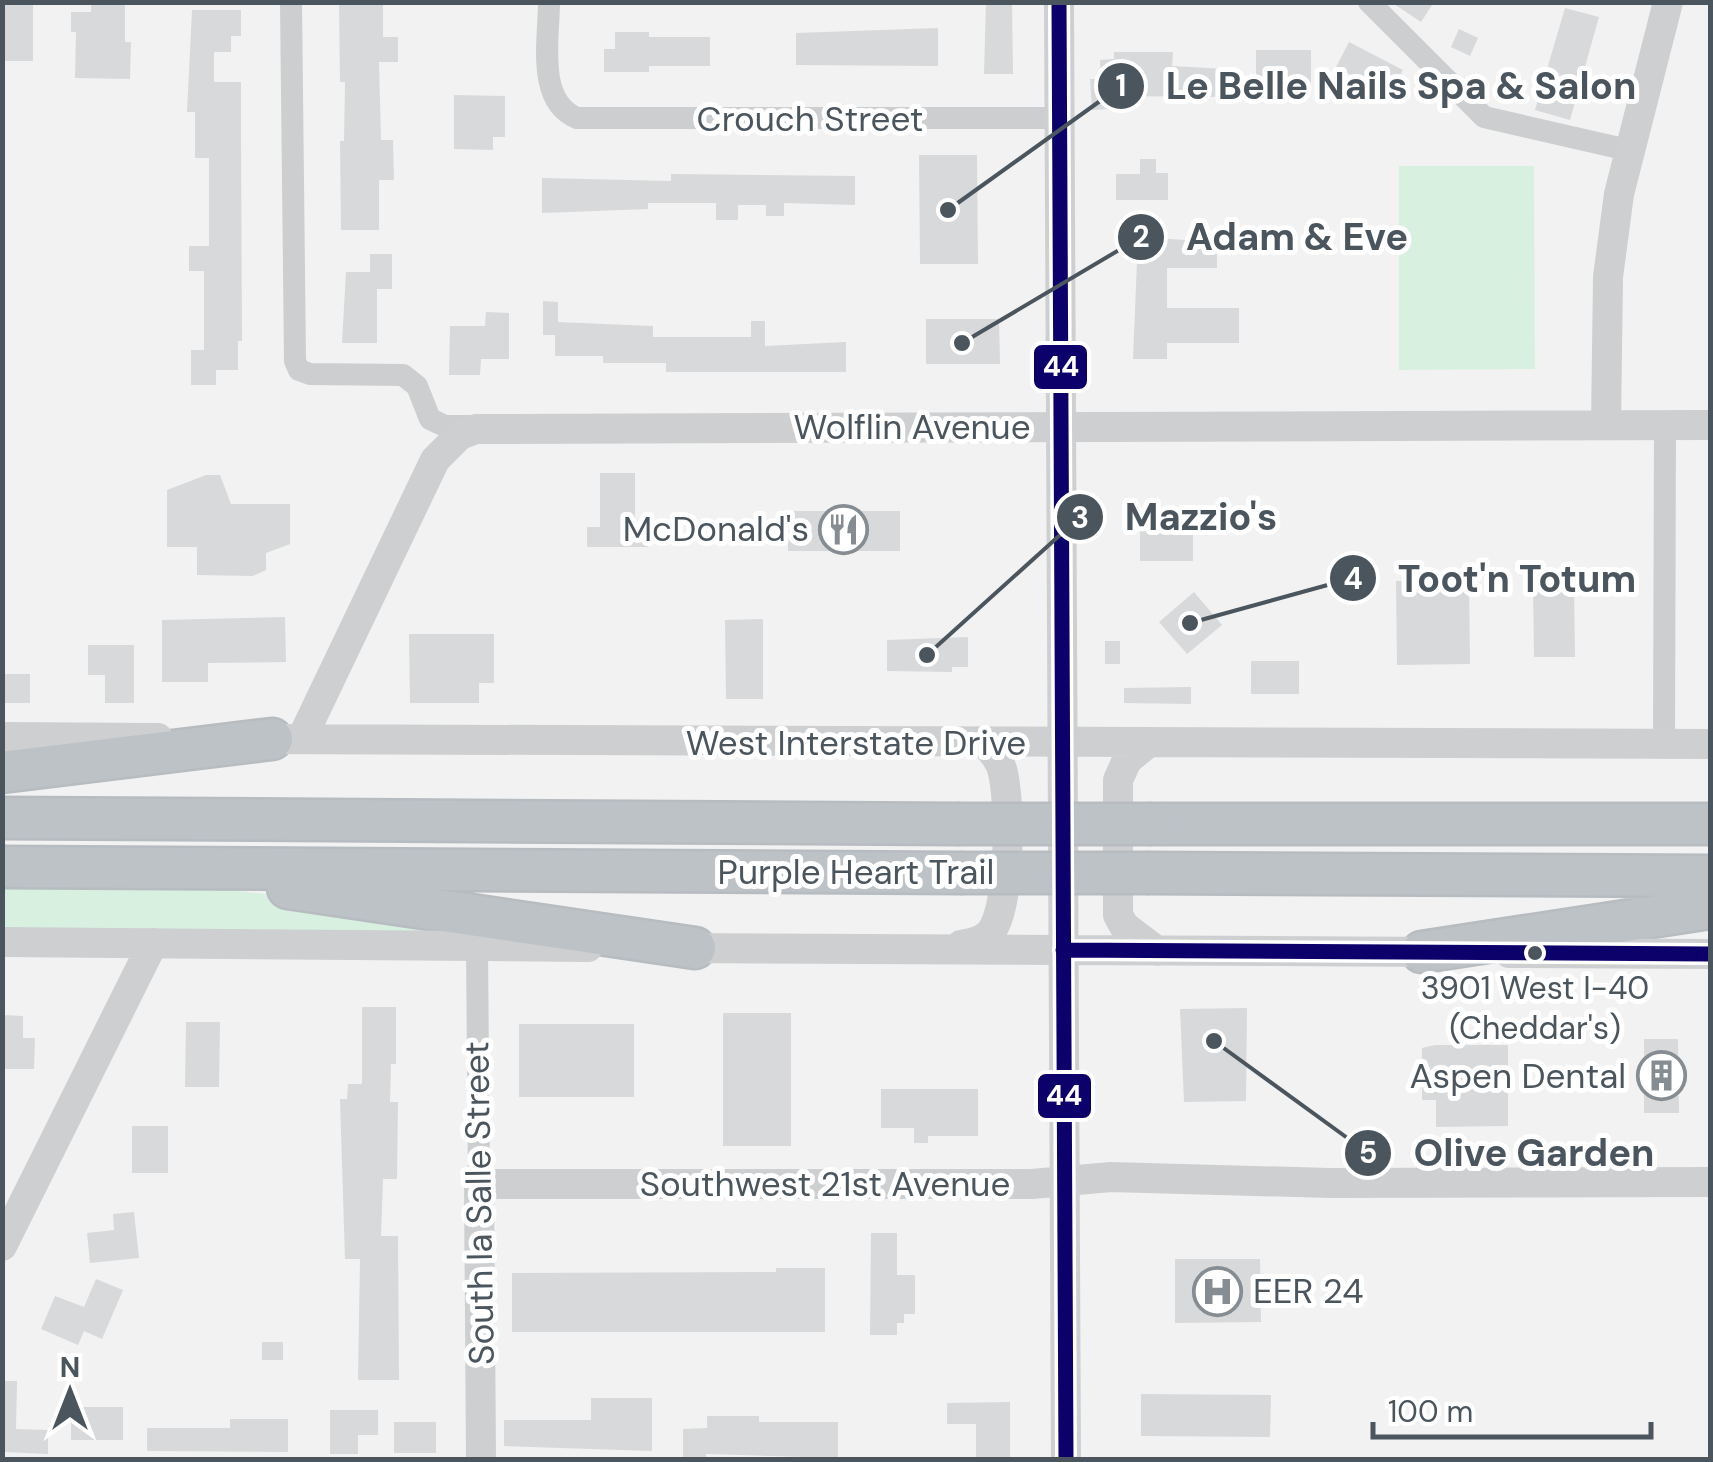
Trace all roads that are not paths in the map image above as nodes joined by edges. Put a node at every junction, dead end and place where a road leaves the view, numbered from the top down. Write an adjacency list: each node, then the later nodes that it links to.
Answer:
1 (291, 2): 8 (street)
2 (548, 2): 6 (street, Crouch Street)
3 (1060, 2): 6 (main road)
4 (1369, 2): 7 (street)
5 (1668, 2): 7 (main road)
6 (1060, 118): 13 (main road)
7 (1628, 150): 9 (main road)
8 (425, 414): 12 (street); 14 (street)
9 (1606, 425): 10 (main road, Wolflin Avenue); 13 (main road, Wolflin Avenue)
10 (1665, 425): 11 (main road, Wolflin Avenue); 20 (street)
11 (1710, 425)
12 (496, 426): 13 (main road, Wolflin Avenue); 14 (main road, Wolflin Avenue)
13 (1062, 427): 18 (main road)
14 (419, 492): 16 (main road, Wolflin Avenue)
15 (2, 737): 16 (main road, West Interstate Drive)
16 (287, 739): 17 (main road, West Interstate Drive); 22 (highway)
17 (985, 743): 18 (main road, West Interstate Drive); 33 (main road)
18 (1064, 743): 19 (main road, West Interstate Drive); 34 (main road)
19 (1148, 743): 20 (main road, West Interstate Drive); 35 (main road)
20 (1664, 744): 21 (main road, West Interstate Drive)
21 (1710, 744)
22 (2, 772)
23 (2, 818): 24 (highway, Purple Heart Trail, bridge)
24 (1710, 824)
25 (2, 866): 26 (highway, Purple Heart Trail)
26 (80, 866): 27 (highway, Purple Heart Trail, bridge); 32 (highway)
27 (1710, 876)
28 (1710, 908): 36 (highway)
29 (2, 942): 30 (main road)
30 (153, 943): 31 (main road); 41 (main road)
31 (477, 946): 32 (main road); 40 (street, South la Salle Street)
32 (695, 948): 33 (main road)
33 (944, 950): 34 (main road)
34 (1063, 950): 35 (main road); 38 (main road)
35 (1156, 951): 36 (main road)
36 (1422, 952): 37 (main road)
37 (1710, 954)
38 (1064, 1181): 39 (main road, Southwest 21st Avenue); 40 (main road, Southwest 21st Avenue); 43 (main road)
39 (1710, 1182)
40 (479, 1184): 42 (main road, South la Salle Street)
41 (2, 1246)
42 (481, 1460)
43 (1066, 1460)

